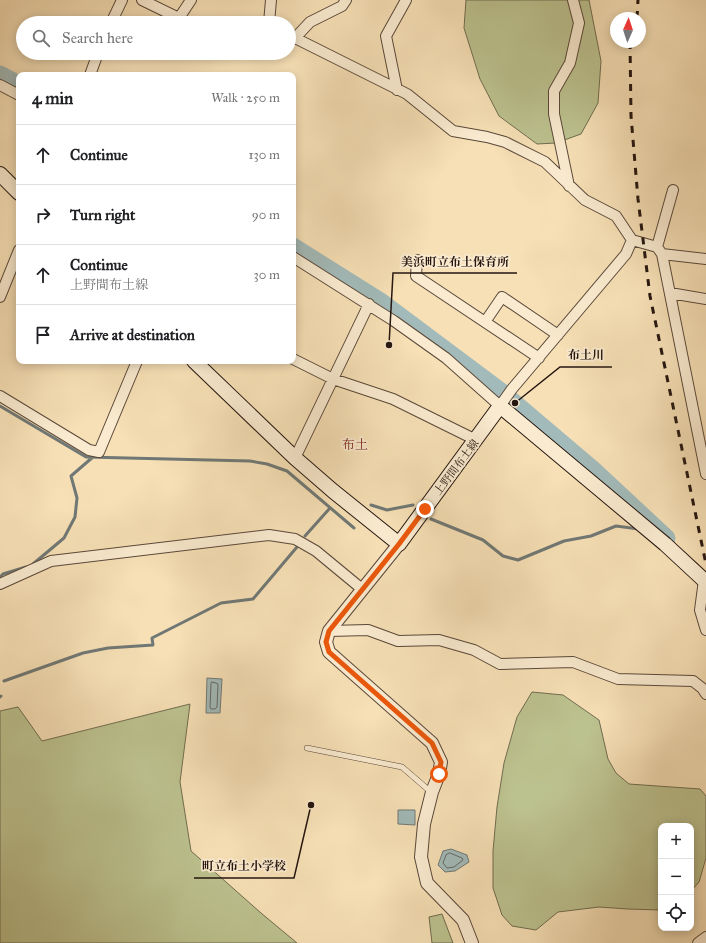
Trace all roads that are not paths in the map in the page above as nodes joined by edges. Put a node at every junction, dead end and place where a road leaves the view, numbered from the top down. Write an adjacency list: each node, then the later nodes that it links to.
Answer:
1 (122, 0): 8 (street)
2 (142, 0): 9 (street)
3 (191, 0): 10 (street)
4 (271, 0): 11 (street)
5 (346, 0): 12 (street)
6 (406, 0): 17 (street)
7 (573, 0): 20 (street)
8 (114, 16)
9 (175, 16)
10 (180, 16)
11 (270, 16)
12 (296, 34)
13 (296, 40): 17 (street)
14 (95, 60): 15 (street)
15 (91, 72)
16 (0, 85): 18 (street)
17 (397, 90): 20 (street)
18 (16, 93)
19 (0, 174): 21 (main road)
20 (569, 186): 23 (street)
21 (16, 190)
22 (673, 190): 24 (street)
23 (632, 240): 24 (street); 34 (street)
24 (659, 250): 27 (street); 29 (street)
25 (16, 257): 30 (street)
26 (296, 259): 32 (street)
27 (706, 259)
28 (417, 260): 33 (street)
29 (670, 293): 31 (street); 43 (street)
30 (0, 297)
31 (706, 299)
32 (369, 304): 39 (street); 41 (street)
33 (484, 322): 34 (street); 35 (street)
34 (558, 335): 35 (street)
35 (538, 358): 41 (street)
36 (296, 360): 39 (street)
37 (136, 364): 40 (street)
38 (199, 364): 44 (main road)
39 (333, 379): 42 (street); 44 (street)
40 (0, 396)
41 (502, 403): 42 (main road, 上野間布土線); 47 (main road)
42 (476, 440): 46 (main road, 上野間布土線)
43 (704, 452): 45 (street)
44 (295, 458): 46 (main road)
45 (706, 474)
46 (399, 544): 49 (street)
47 (705, 581): 50 (street)
48 (0, 584): 49 (street)
49 (362, 589): 51 (street)
50 (706, 630)
51 (329, 631): 52 (street); 54 (street)
52 (706, 694)
53 (307, 748): 54 (lane)
54 (432, 792): 56 (street)
55 (706, 937): 57 (street)
56 (472, 943)
57 (698, 943)

